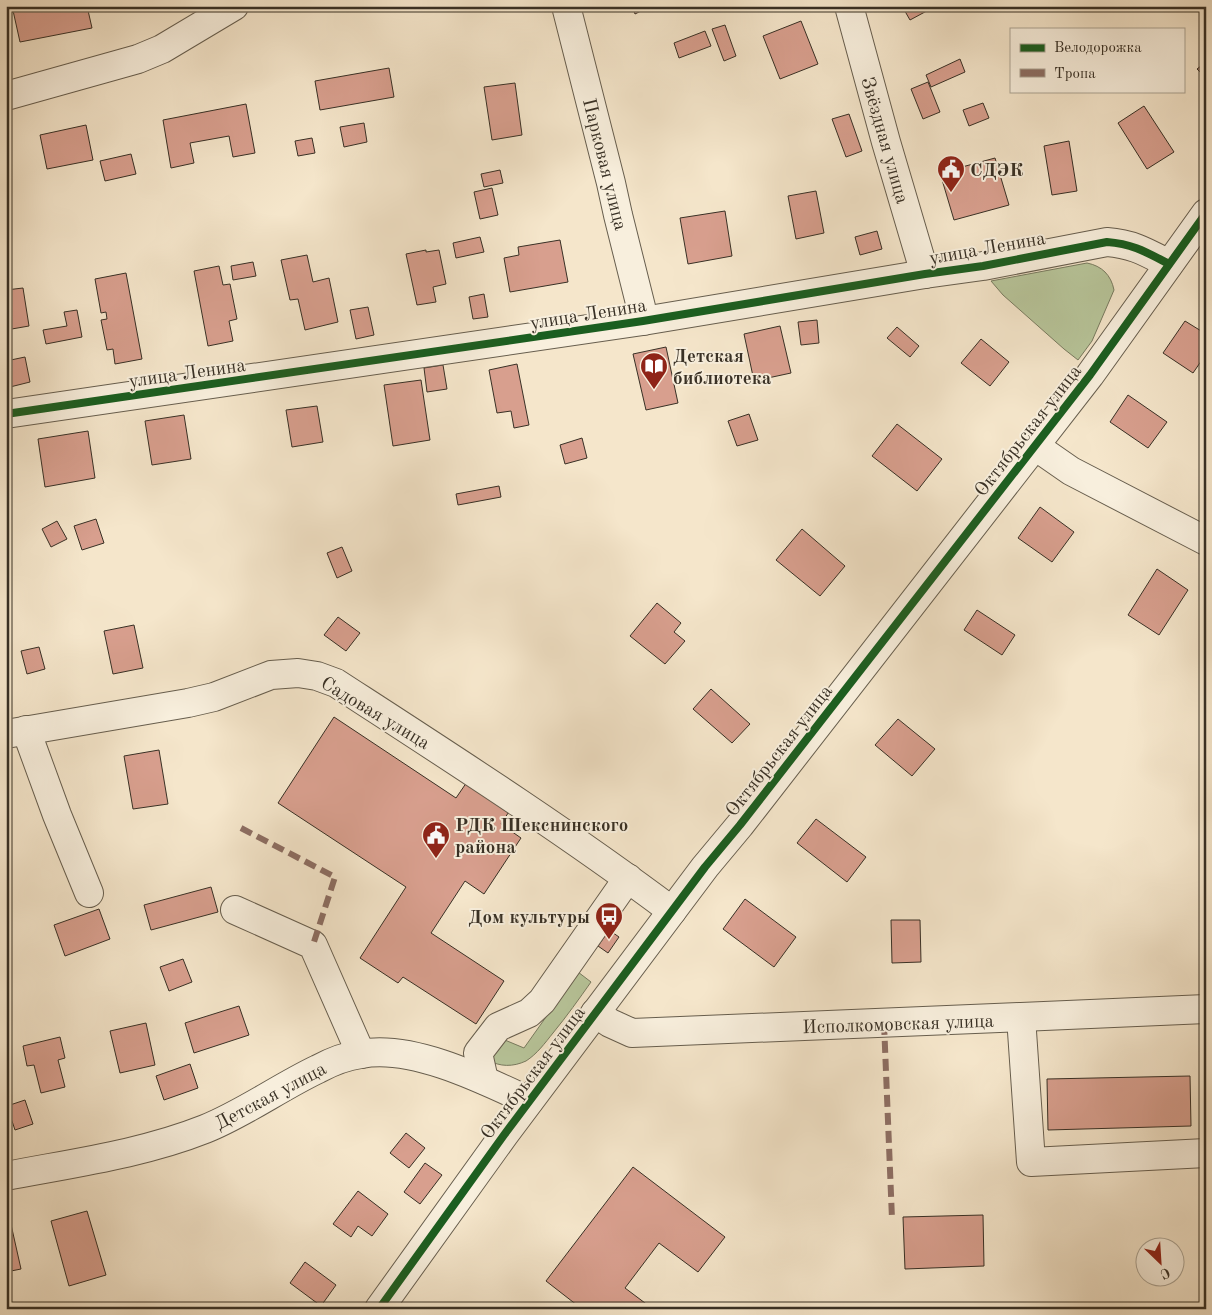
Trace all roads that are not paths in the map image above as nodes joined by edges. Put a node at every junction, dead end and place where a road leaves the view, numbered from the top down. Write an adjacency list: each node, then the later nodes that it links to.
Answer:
1 (234, 6): 4 (street)
2 (566, 6): 8 (street, Парковая улица)
3 (850, 6): 7 (street, Звёздная улица)
4 (6, 96)
5 (1206, 213): 6 (street, Октябрьская улица)
6 (1169, 264): 7 (street, улица Ленина); 10 (street, Октябрьская улица)
7 (925, 274): 8 (street, улица Ленина)
8 (643, 321): 9 (street, улица Ленина)
9 (6, 414)
10 (1035, 446): 11 (street); 16 (street, Октябрьская улица)
11 (1206, 541)
12 (16, 732): 13 (street, Садовая улица); 14 (street)
13 (628, 878): 16 (street, Садовая улица); 21 (street)
14 (89, 893)
15 (235, 910): 20 (street)
16 (672, 912): 18 (street, Октябрьская улица)
17 (1206, 1009): 19 (street, Исполкомовская улица)
18 (595, 1013): 19 (street, Исполкомовская улица); 22 (street, Октябрьская улица)
19 (1021, 1018): 23 (street)
20 (361, 1054): 21 (street, Детская улица); 24 (street, Детская улица)
21 (484, 1080): 22 (street, Детская улица)
22 (530, 1101): 25 (street, Октябрьская улица)
23 (1206, 1153)
24 (6, 1176)
25 (379, 1309)

